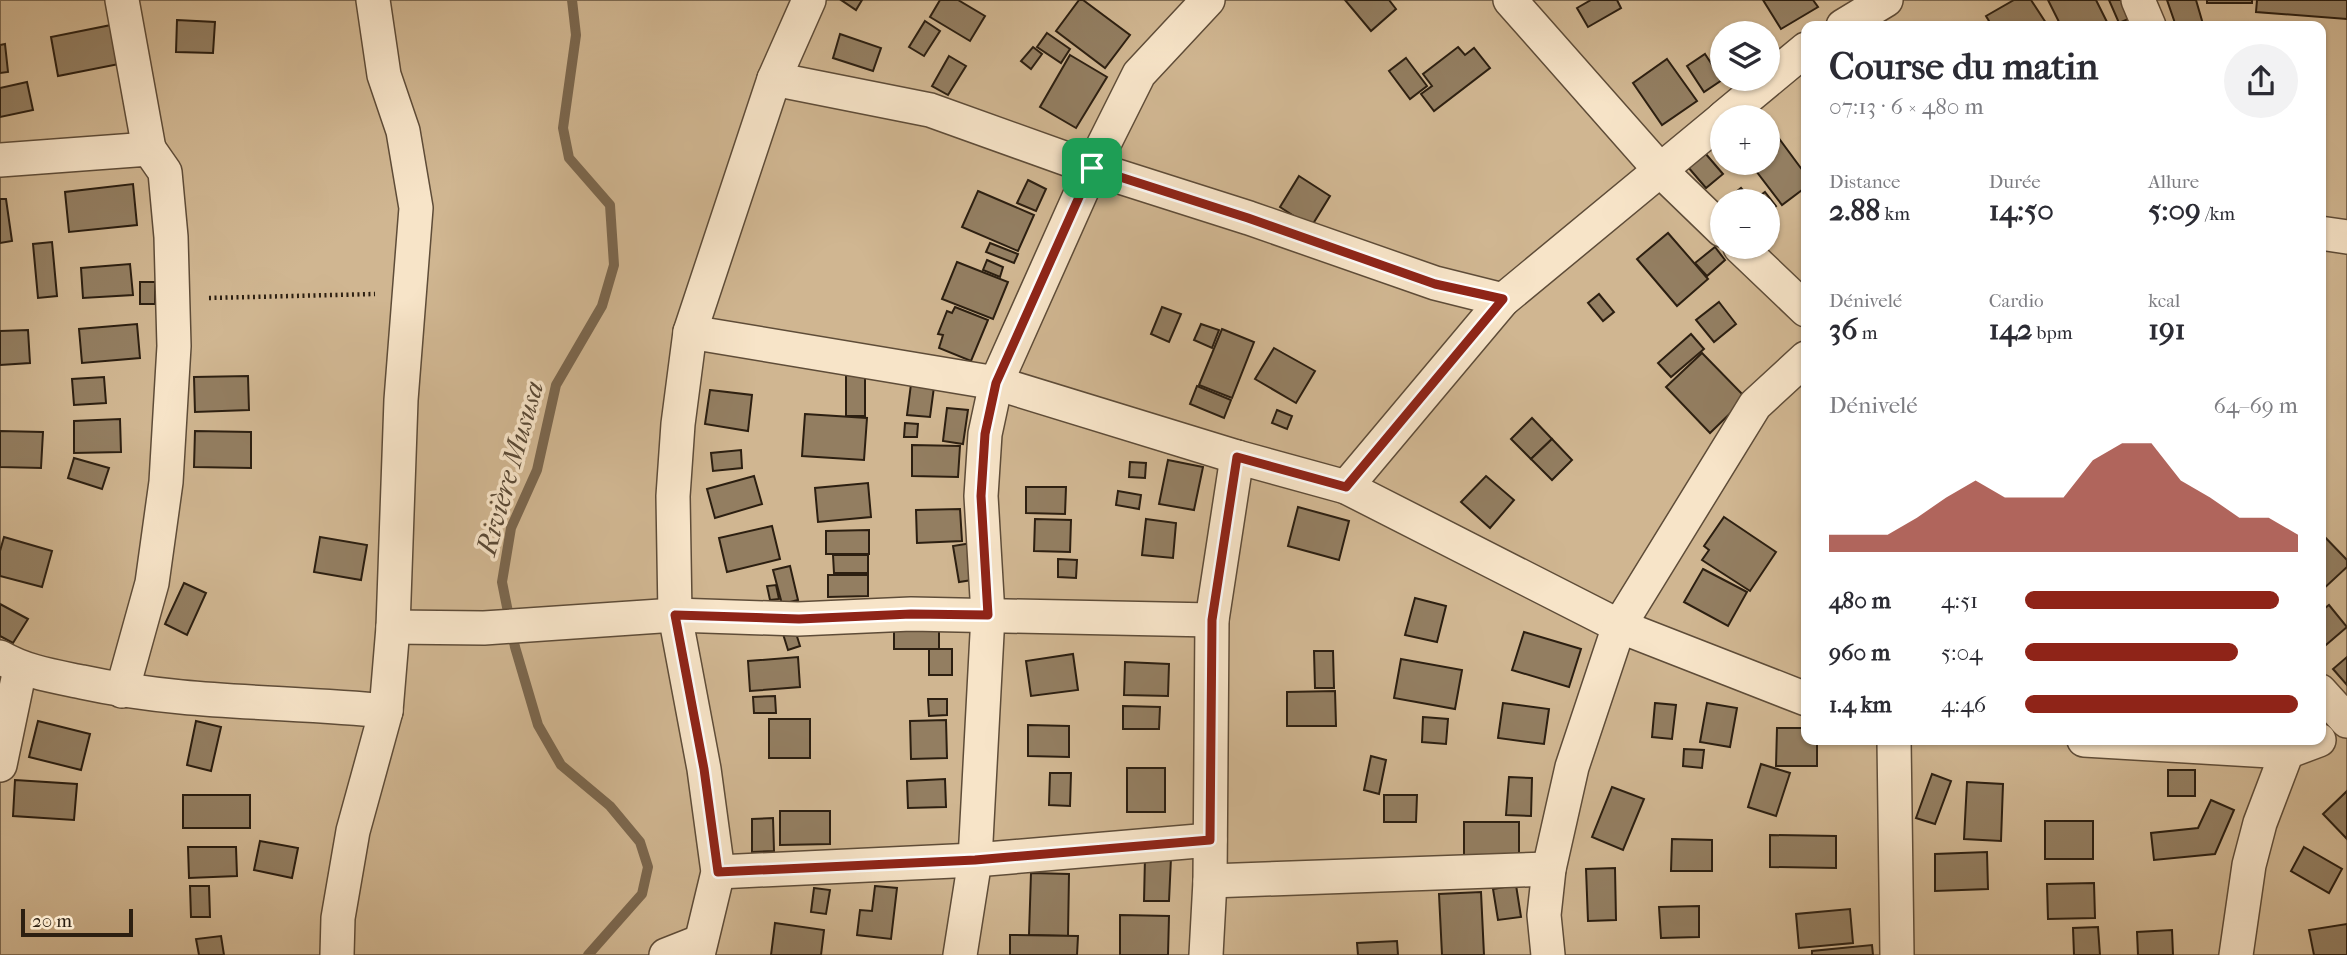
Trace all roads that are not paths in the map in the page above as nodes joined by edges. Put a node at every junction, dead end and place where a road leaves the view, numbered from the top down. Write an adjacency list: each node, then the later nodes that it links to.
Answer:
1 (122, 0): 14 (street)
2 (373, 0): 33 (street)
3 (809, 0): 11 (street)
4 (1208, 0): 16 (street)
5 (1510, 0): 17 (street)
6 (1886, 0): 8 (street)
7 (2138, 0): 9 (street)
8 (1851, 21)
9 (2146, 21)
10 (1801, 53): 12 (street)
11 (774, 79): 16 (street); 24 (street)
12 (1739, 105)
13 (1710, 129): 17 (street)
14 (149, 149): 15 (street); 35 (street)
15 (0, 160)
16 (1092, 168): 22 (street); 26 (street)
17 (1661, 171): 18 (street); 22 (street)
18 (1710, 218)
19 (2326, 234): 20 (street)
20 (2347, 237)
21 (1753, 259): 23 (street)
22 (1503, 299): 28 (street)
23 (1801, 305)
24 (690, 332): 26 (street); 29 (street)
25 (1801, 363): 32 (street)
26 (996, 383): 27 (street); 30 (street)
27 (1237, 457): 28 (street); 31 (street)
28 (1346, 487): 32 (street)
29 (675, 615): 30 (street); 33 (street); 50 (street)
30 (988, 615): 31 (street); 48 (street)
31 (1212, 620): 47 (street)
32 (1619, 626): 36 (street); 49 (street)
33 (393, 627): 38 (street)
34 (10, 663): 35 (street); 46 (street)
35 (122, 691): 38 (street)
36 (1801, 697)
37 (2326, 698): 39 (street)
38 (386, 711): 53 (street)
39 (2347, 721)
40 (2347, 730): 41 (street)
41 (2326, 738)
42 (1894, 745): 58 (street)
43 (2176, 745): 45 (street)
44 (2305, 745): 45 (street)
45 (2287, 751): 59 (street)
46 (0, 765)
47 (1210, 840): 48 (street); 51 (street)
48 (975, 860): 50 (street); 55 (street)
49 (1549, 869): 51 (street); 57 (street)
50 (718, 872): 52 (street)
51 (1210, 881): 56 (street)
52 (699, 948): 54 (street)
53 (337, 955)
54 (666, 955)
55 (960, 955)
56 (1206, 955)
57 (1548, 955)
58 (1897, 955)
59 (2236, 955)

